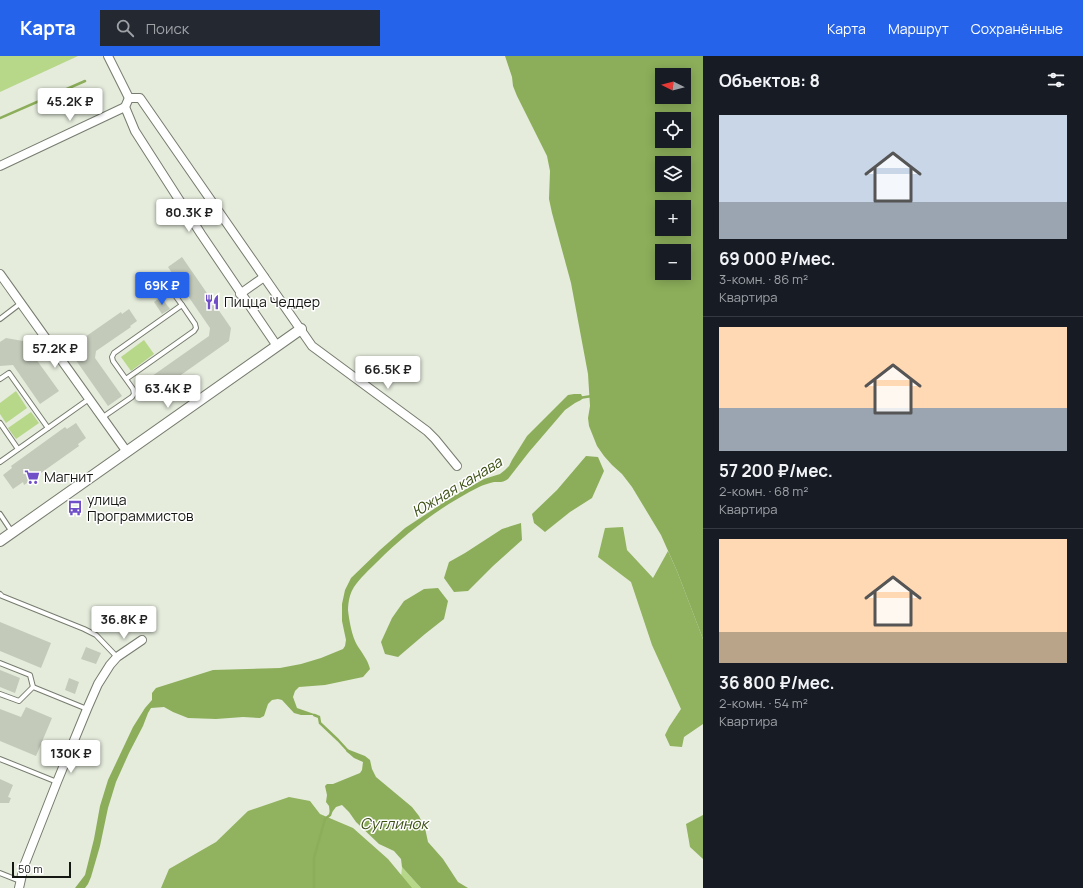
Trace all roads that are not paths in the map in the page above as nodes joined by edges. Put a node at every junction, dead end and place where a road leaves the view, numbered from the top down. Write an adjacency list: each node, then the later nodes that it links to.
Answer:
1 (108, 56): 2 (street)
2 (129, 98): 3 (street); 6 (street)
3 (125, 107): 4 (street); 8 (street)
4 (0, 166)
5 (0, 274): 9 (street)
6 (264, 277): 8 (street); 12 (street)
7 (164, 280): 10 (lane)
8 (240, 294): 13 (street)
9 (21, 303): 11 (lane); 16 (street)
10 (182, 305): 15 (lane); 15 (lane)
11 (0, 318)
12 (301, 329): 13 (street); 23 (street)
13 (277, 346): 21 (street)
14 (0, 379): 19 (lane)
15 (126, 379): 17 (lane)
16 (89, 399): 17 (street); 19 (lane)
17 (102, 417): 21 (street)
18 (0, 422): 20 (lane)
19 (48, 428): 20 (lane)
20 (18, 449): 22 (lane)
21 (127, 452): 25 (street)
22 (0, 462)
23 (457, 466)
24 (0, 514): 25 (lane)
25 (13, 532): 26 (street)
26 (0, 541)
27 (0, 594): 29 (lane)
28 (142, 640): 29 (street)
29 (117, 657): 33 (street)
30 (0, 663): 31 (lane)
31 (33, 688): 32 (lane); 33 (lane)
32 (0, 694)
33 (87, 709): 35 (street)
34 (0, 759): 35 (lane)
35 (57, 782): 37 (street)
36 (0, 873): 37 (lane)
37 (20, 885)

